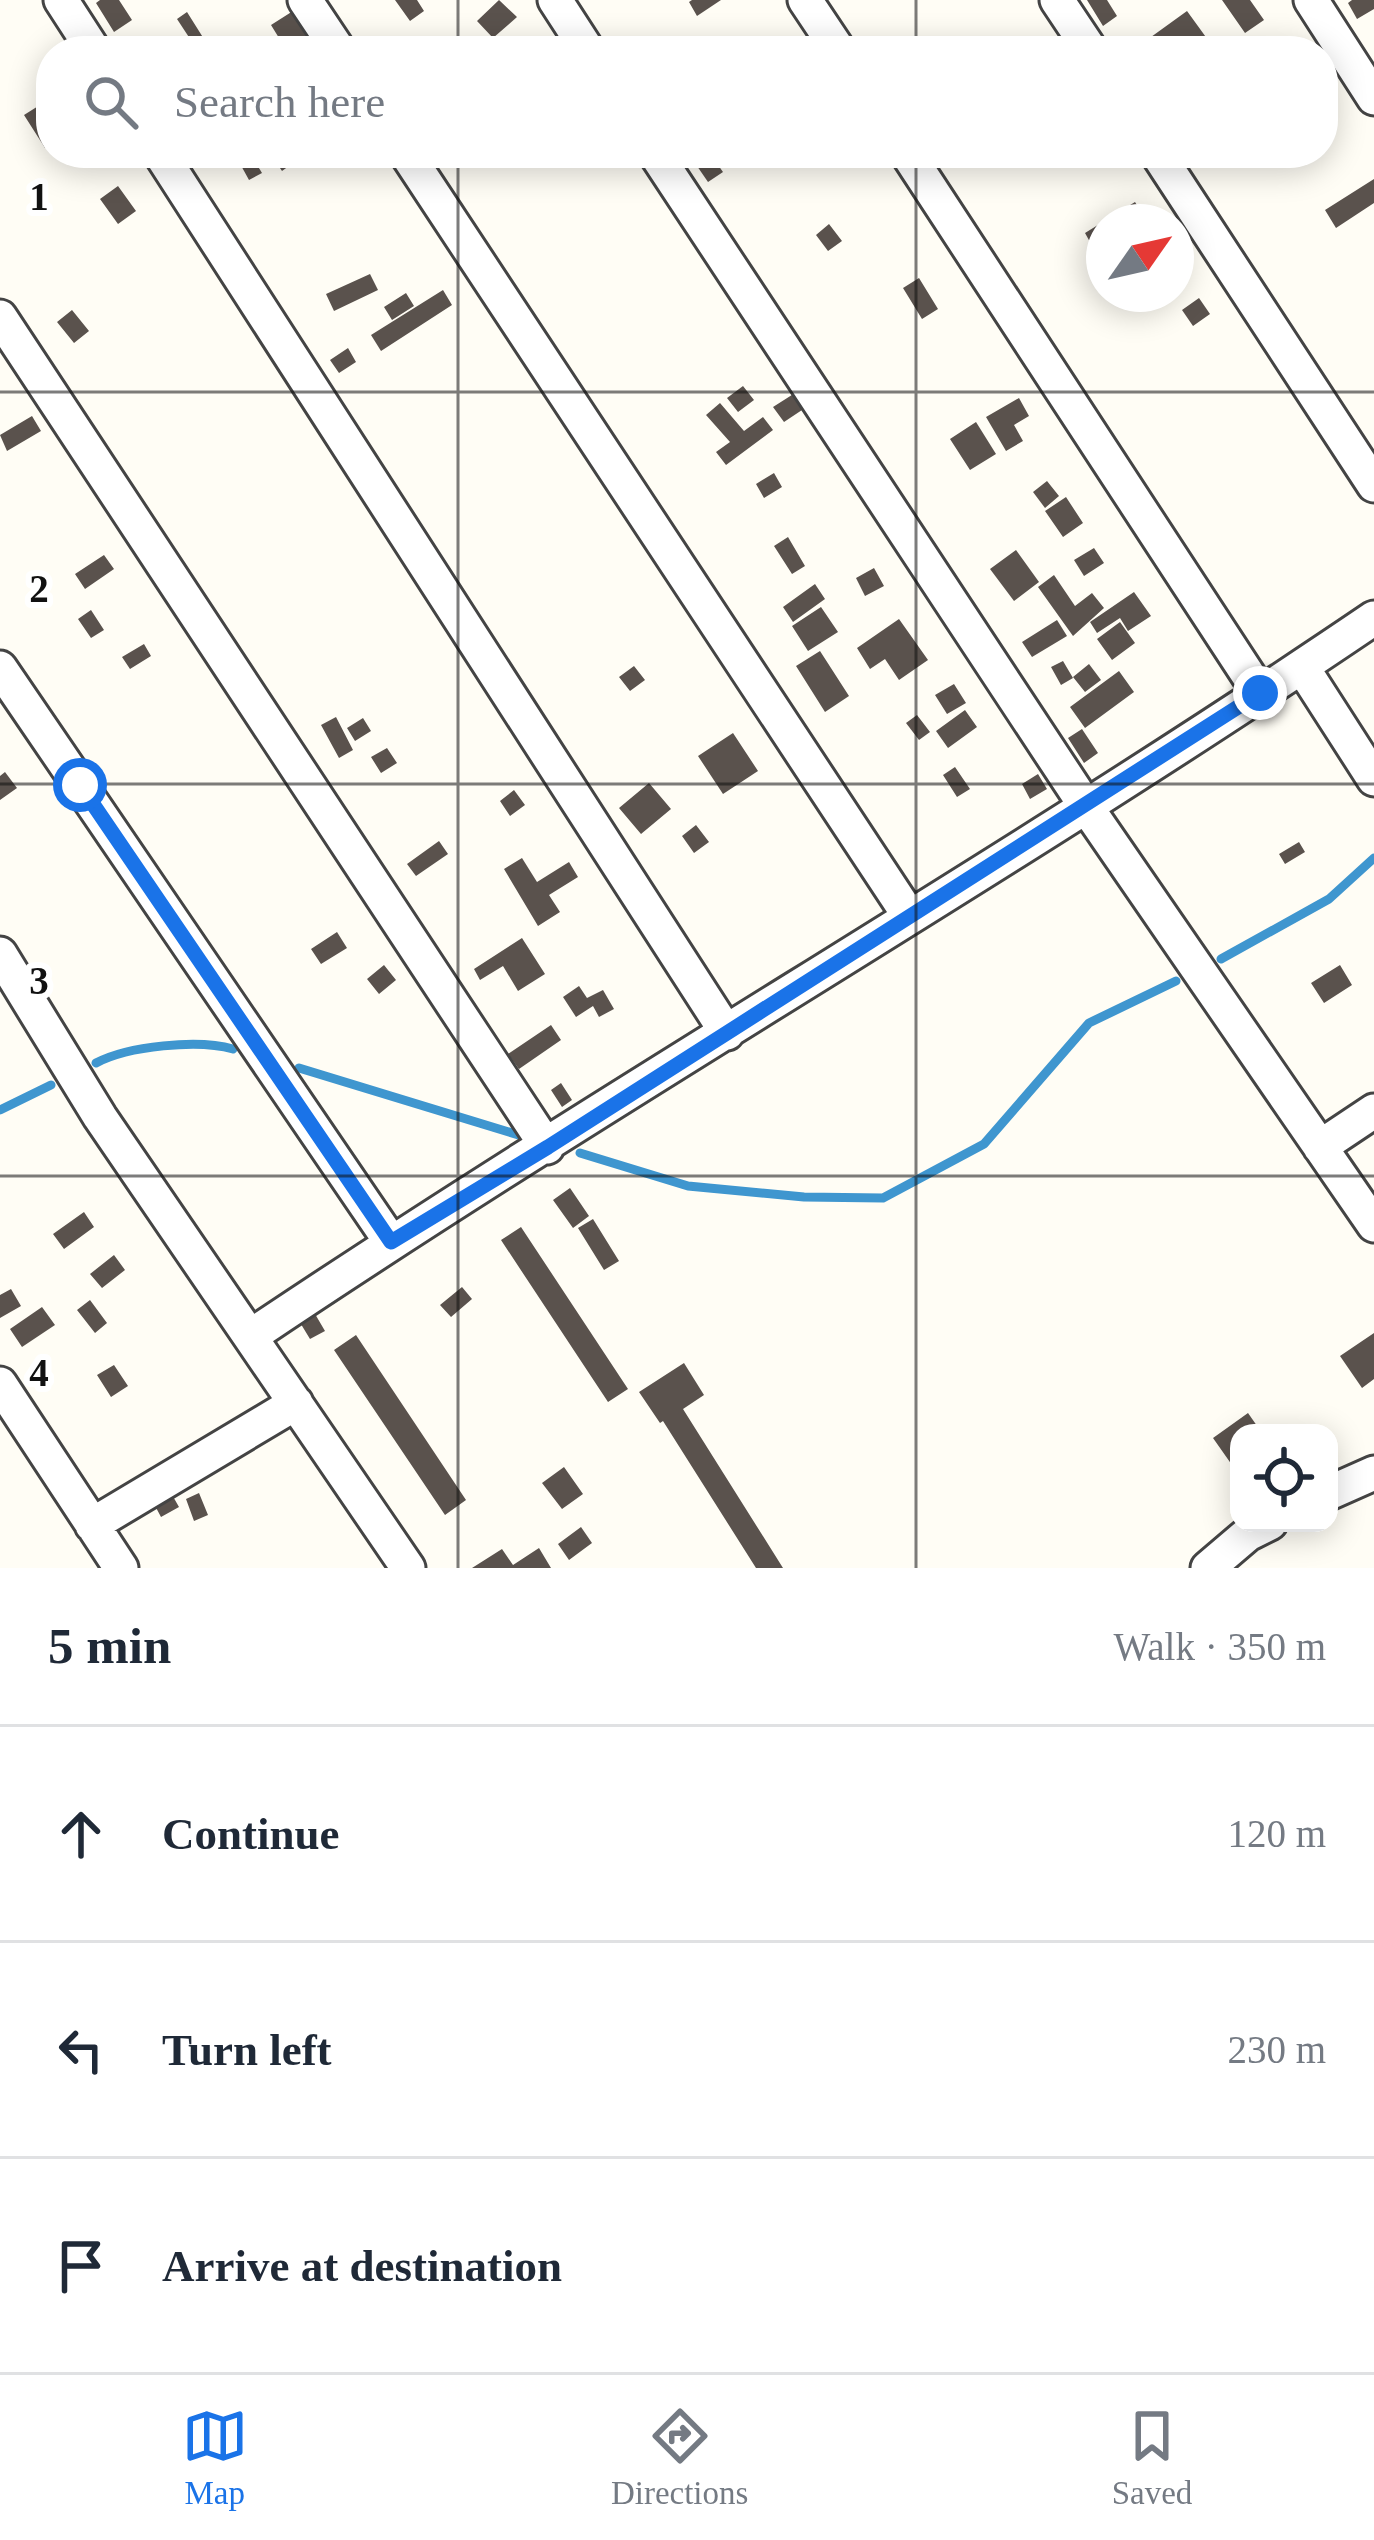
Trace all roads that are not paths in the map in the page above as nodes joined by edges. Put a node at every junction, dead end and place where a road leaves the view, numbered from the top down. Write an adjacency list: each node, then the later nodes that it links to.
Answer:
1 (61, 0): 7 (street)
2 (305, 0): 8 (street)
3 (555, 0): 9 (street)
4 (805, 0): 10 (street)
5 (1058, 0): 11 (street)
6 (1311, 0): 12 (street)
7 (84, 36)
8 (329, 36)
9 (578, 36)
10 (829, 36)
11 (1081, 36)
12 (1334, 36)
13 (1338, 42): 14 (street)
14 (1374, 98)
15 (170, 168): 30 (street)
16 (416, 168): 28 (street)
17 (665, 168): 27 (street)
18 (917, 168): 25 (street)
19 (1167, 168): 21 (street)
20 (0, 317): 32 (street)
21 (1373, 480)
22 (1374, 618): 23 (street)
23 (1302, 667): 25 (street); 26 (street)
24 (0, 668): 35 (street)
25 (1260, 693): 27 (street)
26 (1374, 779)
27 (1085, 805): 28 (street); 33 (street)
28 (910, 916): 30 (street)
29 (0, 954): 36 (street)
30 (727, 1033): 32 (street)
31 (1374, 1111): 33 (street)
32 (548, 1147): 35 (street)
33 (1320, 1147): 34 (street)
34 (1374, 1225)
35 (391, 1242): 36 (street)
36 (251, 1336): 38 (street)
37 (0, 1384): 41 (street)
38 (296, 1402): 41 (street); 44 (street)
39 (1374, 1474): 40 (street)
40 (1338, 1489)
41 (92, 1525): 43 (street)
42 (1252, 1532): 45 (street)
43 (121, 1568)
44 (408, 1568)
45 (1208, 1568)

